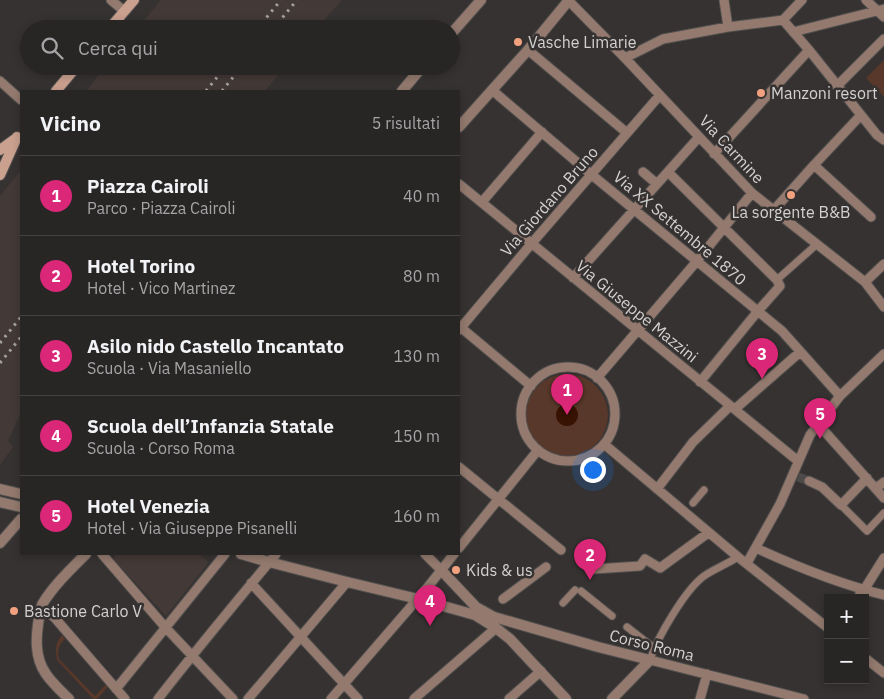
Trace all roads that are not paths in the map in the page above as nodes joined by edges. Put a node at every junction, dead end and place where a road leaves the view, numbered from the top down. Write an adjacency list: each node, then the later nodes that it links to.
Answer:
1 (111, 0): 8 (street)
2 (134, 0): 8 (main road)
3 (481, 0): 12 (street)
4 (568, 0): 16 (street); 18 (street, Via Carmine)
5 (724, 0): 13 (street)
6 (802, 0): 11 (street)
7 (866, 0): 9 (street)
8 (124, 11): 10 (main road)
9 (882, 12): 14 (street)
10 (116, 20)
11 (783, 20): 13 (street); 14 (street)
12 (460, 24)
13 (728, 27): 18 (street)
14 (793, 32): 17 (street)
15 (884, 39): 22 (street)
16 (528, 50): 25 (street); 31 (street)
17 (809, 50): 22 (street); 36 (street)
18 (625, 58): 26 (street, Via Carmine)
19 (70, 75): 23 (main road)
20 (415, 75): 24 (street)
21 (0, 81): 27 (street)
22 (837, 86): 28 (street)
23 (57, 90)
24 (403, 90)
25 (492, 90): 29 (street); 30 (street, Via XX Settembre 1870)
26 (660, 95): 31 (street, Via Giordano Bruno); 33 (street, Via Carmine)
27 (20, 99)
28 (861, 115): 34 (street); 37 (street)
29 (460, 126)
30 (542, 132): 41 (street, Via XX Settembre 1870); 45 (street)
31 (627, 133): 41 (street, Via Giordano Bruno)
32 (19, 135): 35 (main road); 40 (main road)
33 (699, 137): 36 (street, Via Carmine); 39 (street)
34 (884, 140)
35 (0, 150)
36 (714, 154): 44 (street, Via Carmine)
37 (814, 165): 47 (street); 48 (street)
38 (643, 172): 42 (street)
39 (668, 172): 42 (street); 49 (street)
40 (0, 175)
41 (592, 175): 46 (street, Via XX Settembre 1870); 50 (street, Via Giordano Bruno)
42 (657, 184): 46 (street)
43 (460, 185): 45 (street, Via Giuseppe Mazzini)
44 (752, 193): 47 (street, Via Carmine); 49 (street)
45 (482, 202): 50 (street, Via Giuseppe Mazzini)
46 (635, 210): 52 (street, Via XX Settembre 1870); 54 (street)
47 (774, 211): 51 (street, Via Carmine)
48 (871, 217)
49 (724, 228): 52 (street); 55 (street)
50 (532, 243): 54 (street, Via Giuseppe Mazzini); 59 (street, Via Giordano Bruno)
51 (816, 245): 55 (street); 56 (street, Via Carmine)
52 (697, 261): 58 (street, Via XX Settembre 1870); 61 (street)
53 (884, 264): 56 (street)
54 (573, 278): 61 (street, Via Giuseppe Mazzini)
55 (780, 281): 58 (street)
56 (865, 282): 57 (street, Via Carmine)
57 (884, 307)
58 (758, 311): 62 (street, Via XX Settembre 1870); 65 (street)
59 (460, 327)
60 (460, 329): 66 (street)
61 (637, 330): 64 (street); 65 (street, Via Giuseppe Mazzini)
62 (800, 352): 67 (street, Via XX Settembre 1870); 68 (street)
63 (884, 354): 67 (street)
64 (597, 378): 66 (street); 70 (street)
65 (700, 382): 68 (street, Via Giuseppe Mazzini)
66 (531, 386): 71 (street)
67 (840, 396): 69 (street)
68 (732, 407): 72 (street, Via Giuseppe Mazzini); 79 (street)
69 (818, 424): 72 (street); 74 (street)
70 (604, 444): 71 (street); 79 (street)
71 (538, 450): 83 (street)
72 (798, 461): 93 (street)
73 (460, 468): 83 (street)
74 (867, 478): 77 (street); 86 (street)
75 (809, 481): 86 (street)
76 (884, 482): 77 (street)
77 (876, 488): 82 (street)
78 (0, 489): 81 (street)
79 (656, 490): 90 (street)
80 (704, 490): 85 (street)
81 (20, 494)
82 (884, 498)
83 (498, 499): 92 (street); 94 (street)
84 (0, 502): 87 (street)
85 (693, 503)
86 (842, 506): 88 (street)
87 (20, 508)
88 (884, 513)
89 (20, 520): 91 (street)
90 (708, 533): 102 (street); 107 (street)
91 (0, 544)
92 (460, 547)
93 (756, 548): 105 (street); 111 (street)
94 (562, 550)
95 (85, 555): 117 (street)
96 (103, 555): 121 (street)
97 (224, 555): 121 (street)
98 (244, 555): 104 (street)
99 (275, 555): 104 (street)
100 (426, 555): 108 (street)
101 (453, 555): 108 (street)
102 (738, 557): 105 (street); 124 (street)
103 (884, 558): 111 (street)
104 (269, 562): 109 (street); 110 (street)
105 (747, 563): 119 (street)
106 (546, 568): 115 (street)
107 (594, 569)
108 (441, 570): 114 (street); 126 (street, Corso Roma)
109 (347, 582): 114 (street); 123 (street)
110 (251, 583): 123 (street); 125 (street)
111 (862, 589): 112 (street); 113 (street)
112 (859, 594)
113 (884, 595)
114 (418, 599): 122 (street); 131 (street)
115 (503, 599)
116 (563, 603): 118 (street)
117 (41, 608): 132 (street); 134 (street)
118 (612, 616)
119 (824, 625)
120 (627, 627): 124 (street)
121 (165, 628): 125 (street); 132 (street)
122 (496, 628): 128 (street); 141 (street)
123 (301, 637): 131 (street); 138 (street)
124 (654, 648): 126 (street)
125 (192, 656): 136 (street); 137 (street)
126 (650, 660): 129 (street, Corso Roma); 144 (street)
127 (869, 661): 130 (street)
128 (541, 671): 142 (street); 143 (street)
129 (708, 674): 133 (street); 146 (street, Corso Roma)
130 (884, 674)
131 (344, 683): 139 (street); 140 (street)
132 (116, 689): 135 (street)
133 (701, 695): 145 (street)
134 (69, 699)
135 (125, 699)
136 (158, 699)
137 (233, 699)
138 (248, 699)
139 (331, 699)
140 (358, 699)
141 (414, 699)
142 (509, 699)
143 (566, 699)
144 (612, 699)
145 (694, 699)
146 (804, 699)

